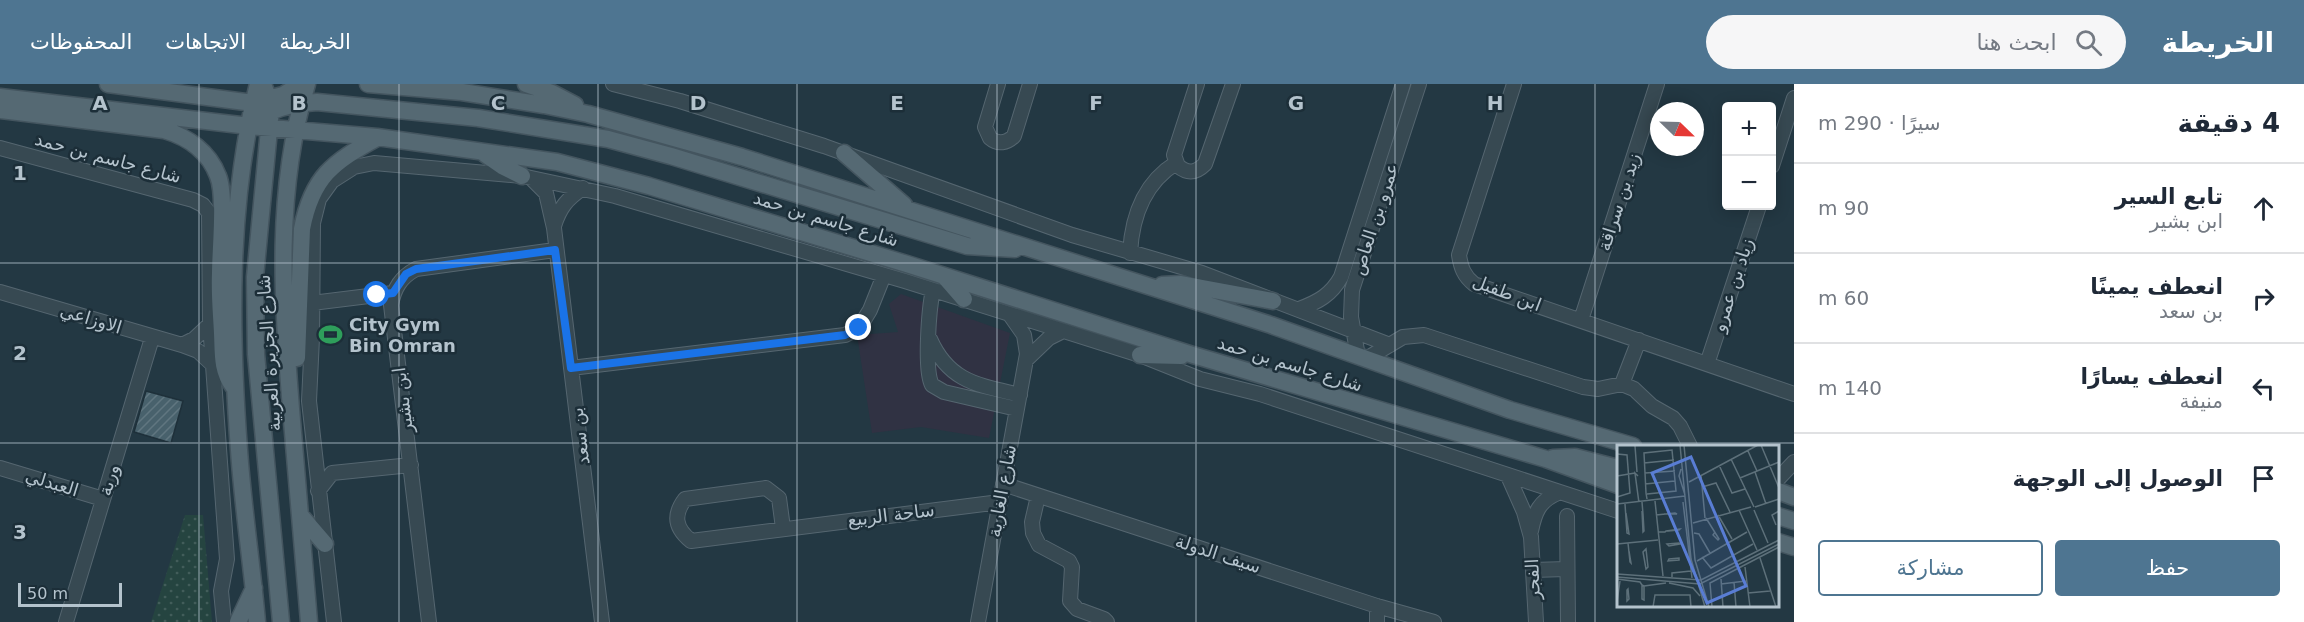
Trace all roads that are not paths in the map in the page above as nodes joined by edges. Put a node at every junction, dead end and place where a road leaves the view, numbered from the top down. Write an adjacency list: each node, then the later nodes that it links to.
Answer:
1 (108, 84): 17 (main road)
2 (258, 84): 17 (main road, شارع الجزيرة العربية)
3 (301, 84): 17 (main road)
4 (308, 84): 19 (main road, شارع الجزيرة العربية)
5 (369, 84): 21 (main road, شارع جاسم بن حمد)
6 (526, 84): 21 (main road)
7 (613, 84): 28 (street)
8 (998, 84): 9 (street)
9 (1030, 84)
10 (1197, 84): 30 (street)
11 (1233, 84): 30 (street)
12 (1403, 84): 36 (street, عمرو بن العاص)
13 (1419, 84): 38 (street, عمرو بن العاص)
14 (1514, 84): 53 (street, ابن طفيل)
15 (1657, 84): 53 (street, زيد بن سراقة)
16 (0, 97): 22 (main road, شارع جاسم بن حمد)
17 (272, 98): 19 (main road); 22 (main road, شارع الجزيرة العربية); 23 (main road); 24 (main road)
18 (1794, 98): 29 (street)
19 (302, 103): 24 (main road, شارع الجزيرة العربية); 39 (main road)
20 (0, 110): 71 (main road)
21 (588, 114): 35 (main road, شارع جاسم بن حمد)
22 (249, 126): 23 (main road, شارع جاسم بن حمد); 71 (main road, شارع الجزيرة العربية)
23 (270, 128): 24 (main road, شارع جاسم بن حمد); 111 (main road)
24 (295, 130): 25 (main road, شارع جاسم بن حمد); 70 (main road, شارع الجزيرة العربية)
25 (377, 137): 27 (main road, شارع جاسم بن حمد); 70 (main road)
26 (0, 148): 54 (street, شارع جاسم بن حمد)
27 (481, 151): 31 (main road); 43 (main road, شارع جاسم بن حمد)
28 (844, 153): 35 (main road); 41 (street)
29 (1775, 156)
30 (1176, 163): 41 (street)
31 (527, 178): 32 (street, شارع جاسم بن حمد); 33 (street, شارع جاسم بن حمد); 37 (street, بن سعد)
32 (332, 182): 50 (street, شارع الجزيرة العربية)
33 (583, 189): 37 (street); 42 (street, شارع جاسم بن حمد)
34 (1758, 210): 67 (street, زياد بن عمرو)
35 (912, 211): 39 (main road, شارع جاسم بن حمد)
36 (1358, 223): 38 (street); 51 (street, عمرو بن العاص)
37 (554, 228): 40 (street, بن سعد)
38 (1372, 228): 56 (street, عمرو بن العاص)
39 (1030, 248): 44 (main road, شارع جاسم بن حمد)
40 (555, 250): 47 (street); 68 (street, بن سعد)
41 (1130, 253): 49 (street)
42 (884, 275): 45 (street, شارع جاسم بن حمد); 68 (street)
43 (944, 276): 48 (main road); 63 (main road, شارع جاسم بن حمد)
44 (1151, 286): 49 (main road); 64 (main road, شارع جاسم بن حمد)
45 (933, 290): 48 (street, شارع جاسم بن حمد); 57 (street)
46 (0, 292): 58 (street, الاوزاعي)
47 (393, 293): 50 (street); 79 (street, ابن بشير)
48 (964, 299): 52 (street, شارع جاسم بن حمد)
49 (1273, 301): 51 (street)
50 (312, 303): 86 (street, شارع الجزيرة العربية)
51 (1299, 309): 56 (street)
52 (1011, 315): 55 (street, شارع جاسم بن حمد); 65 (street, شارع الغارية)
53 (1581, 320): 59 (street, ابن طفيل)
54 (210, 324): 60 (street); 66 (street)
55 (1063, 331): 62 (street, شارع جاسم بن حمد); 65 (street)
56 (1355, 331): 61 (street); 64 (street, عمرو بن العاص)
57 (929, 337): 72 (street); 72 (street)
58 (152, 338): 60 (street, الاوزاعي); 91 (street, وربة)
59 (1639, 340): 67 (street, ابن طفيل); 69 (street)
60 (182, 345): 66 (street, الاوزاعي)
61 (1390, 345): 64 (street, شارع جاسم بن حمد); 69 (street, شارع جاسم بن حمد)
62 (1140, 356): 63 (main road); 82 (street, شارع جاسم بن حمد)
63 (1193, 356): 77 (main road, شارع جاسم بن حمد)
64 (1362, 357): 75 (main road, شارع جاسم بن حمد)
65 (1026, 360): 74 (street, شارع الغارية)
66 (212, 364): 108 (street)
67 (1707, 364): 73 (street, ابن طفيل)
68 (571, 368): 115 (street, بن سعد)
69 (1622, 384): 76 (street)
70 (289, 385): 94 (main road, شارع الجزيرة العربية)
71 (236, 390): 105 (main road, شارع الجزيرة العربية)
72 (974, 392): 74 (street)
73 (1794, 394)
74 (1018, 402): 84 (street, شارع الغارية)
75 (1626, 445)
76 (1688, 445)
77 (1546, 459): 81 (main road); 85 (main road, شارع جاسم بن حمد)
78 (1794, 462): 83 (street)
79 (411, 465): 86 (street); 114 (street, ابن بشير)
80 (0, 468): 91 (street, العبدلي)
81 (1617, 468)
82 (1508, 476): 88 (street, شارع جاسم بن حمد); 99 (street, الفجر)
83 (1779, 478)
84 (1003, 484): 89 (street, سيف الدولة); 92 (street, شارع الغارية)
85 (1617, 485)
86 (318, 491): 101 (street, شارع الجزيرة العربية)
87 (1779, 491): 90 (main road)
88 (1558, 493): 93 (street, شارع جاسم بن حمد); 99 (street, الفجر)
89 (1038, 496): 106 (street, سيف الدولة); 117 (street)
90 (1794, 497)
91 (104, 499): 107 (street, وربة)
92 (1000, 502): 98 (street, ساحة الربيع); 116 (street, شارع الغارية)
93 (1617, 511)
94 (300, 515): 101 (main road); 112 (main road, شارع الجزيرة العربية)
95 (1567, 516): 103 (street)
96 (1779, 516): 97 (main road)
97 (1794, 522)
98 (783, 528): 98 (street, ساحة الربيع)
99 (1531, 537): 104 (street, الفجر)
100 (1779, 542): 102 (main road)
101 (325, 544): 113 (street, شارع الجزيرة العربية)
102 (1794, 547)
103 (1566, 569): 104 (street); 121 (street)
104 (1533, 570): 120 (street, الفجر)
105 (254, 587): 109 (main road); 110 (main road, شارع الجزيرة العربية)
106 (1377, 606): 118 (street); 119 (street, سيف الدولة)
107 (66, 622)
108 (224, 622)
109 (238, 622)
110 (257, 622)
111 (281, 622)
112 (309, 622)
113 (334, 622)
114 (429, 622)
115 (602, 622)
116 (978, 622)
117 (1107, 622)
118 (1377, 622)
119 (1434, 622)
120 (1536, 622)
121 (1568, 622)

